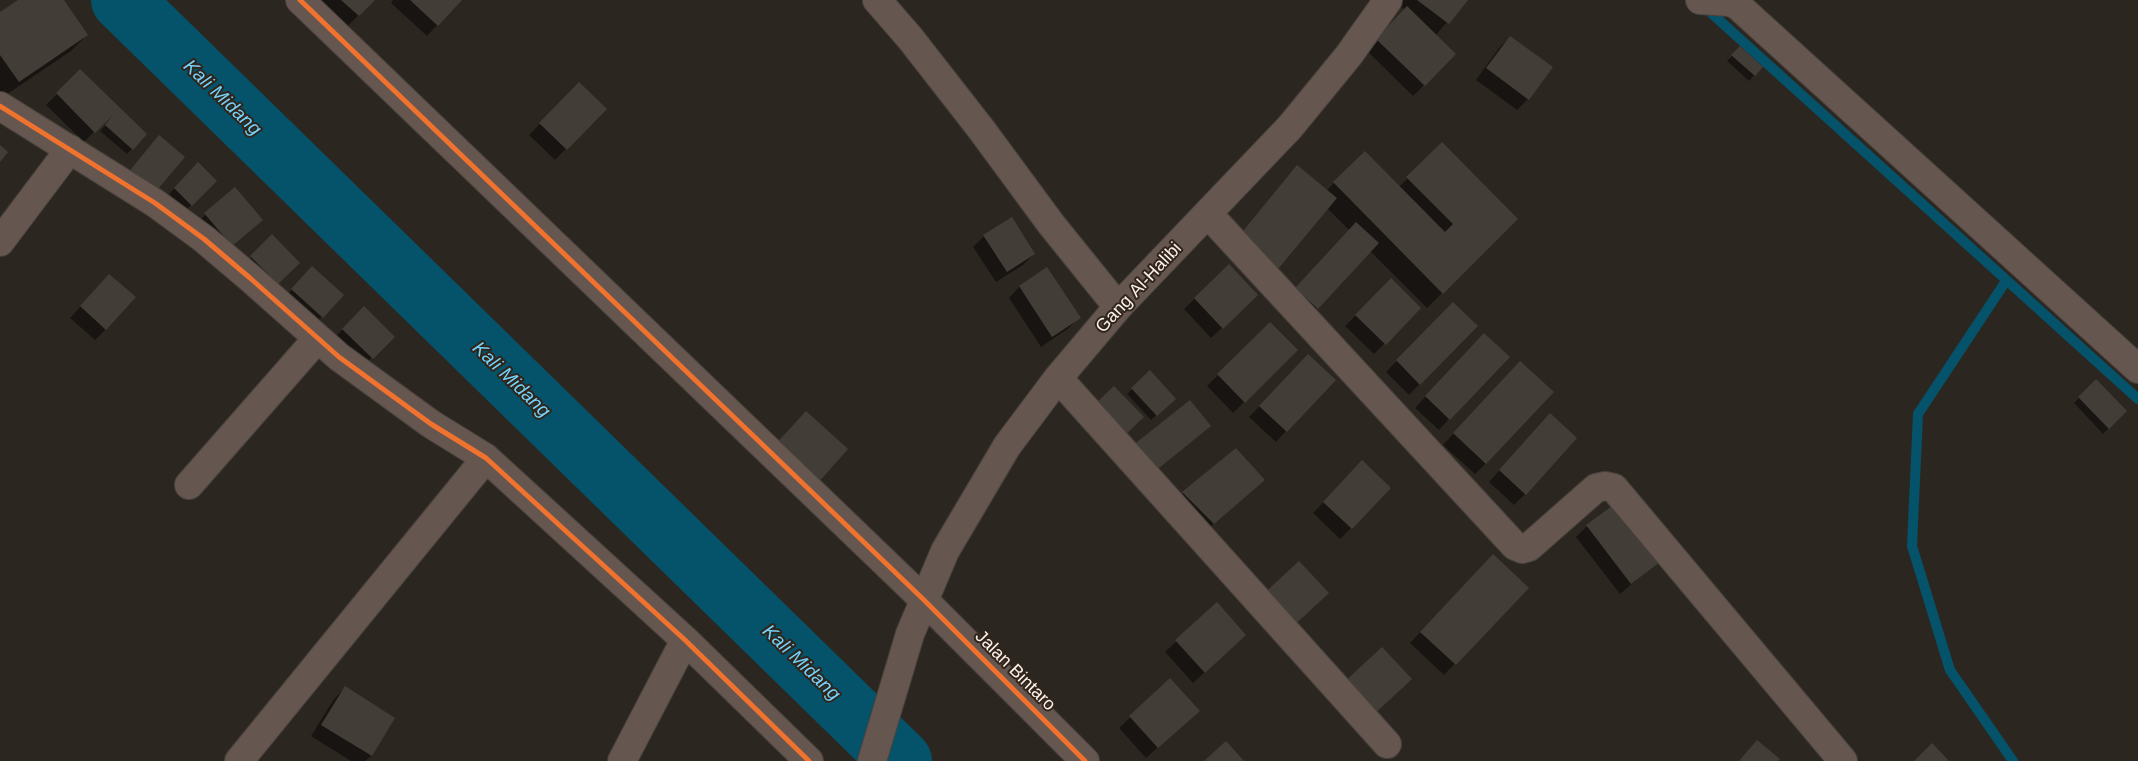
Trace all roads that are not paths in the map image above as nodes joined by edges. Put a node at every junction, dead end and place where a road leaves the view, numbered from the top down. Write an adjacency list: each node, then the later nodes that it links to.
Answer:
1 (300, 0): 15 (street, Jalan Bintaro)
2 (877, 0): 9 (street)
3 (1388, 0): 7 (street, Gang Al-Halibi)
4 (1700, 0): 11 (street)
5 (0, 106): 6 (street)
6 (70, 150): 8 (street); 10 (street)
7 (1208, 215): 9 (street, Gang Al-Halibi); 23 (street)
8 (0, 242)
9 (1118, 307): 12 (street, Gang Al-Halibi)
10 (317, 338): 13 (street); 14 (street)
11 (2138, 369)
12 (1058, 378): 15 (street, Gang Al-Halibi); 17 (street)
13 (486, 458): 16 (street); 18 (street)
14 (189, 485)
15 (924, 600): 21 (street, Gang Al-Halibi); 22 (street, Jalan Bintaro)
16 (685, 640): 19 (street); 20 (street)
17 (1386, 744)
18 (239, 761)
19 (622, 761)
20 (809, 761)
21 (872, 761)
22 (1085, 761)
23 (1843, 761)

